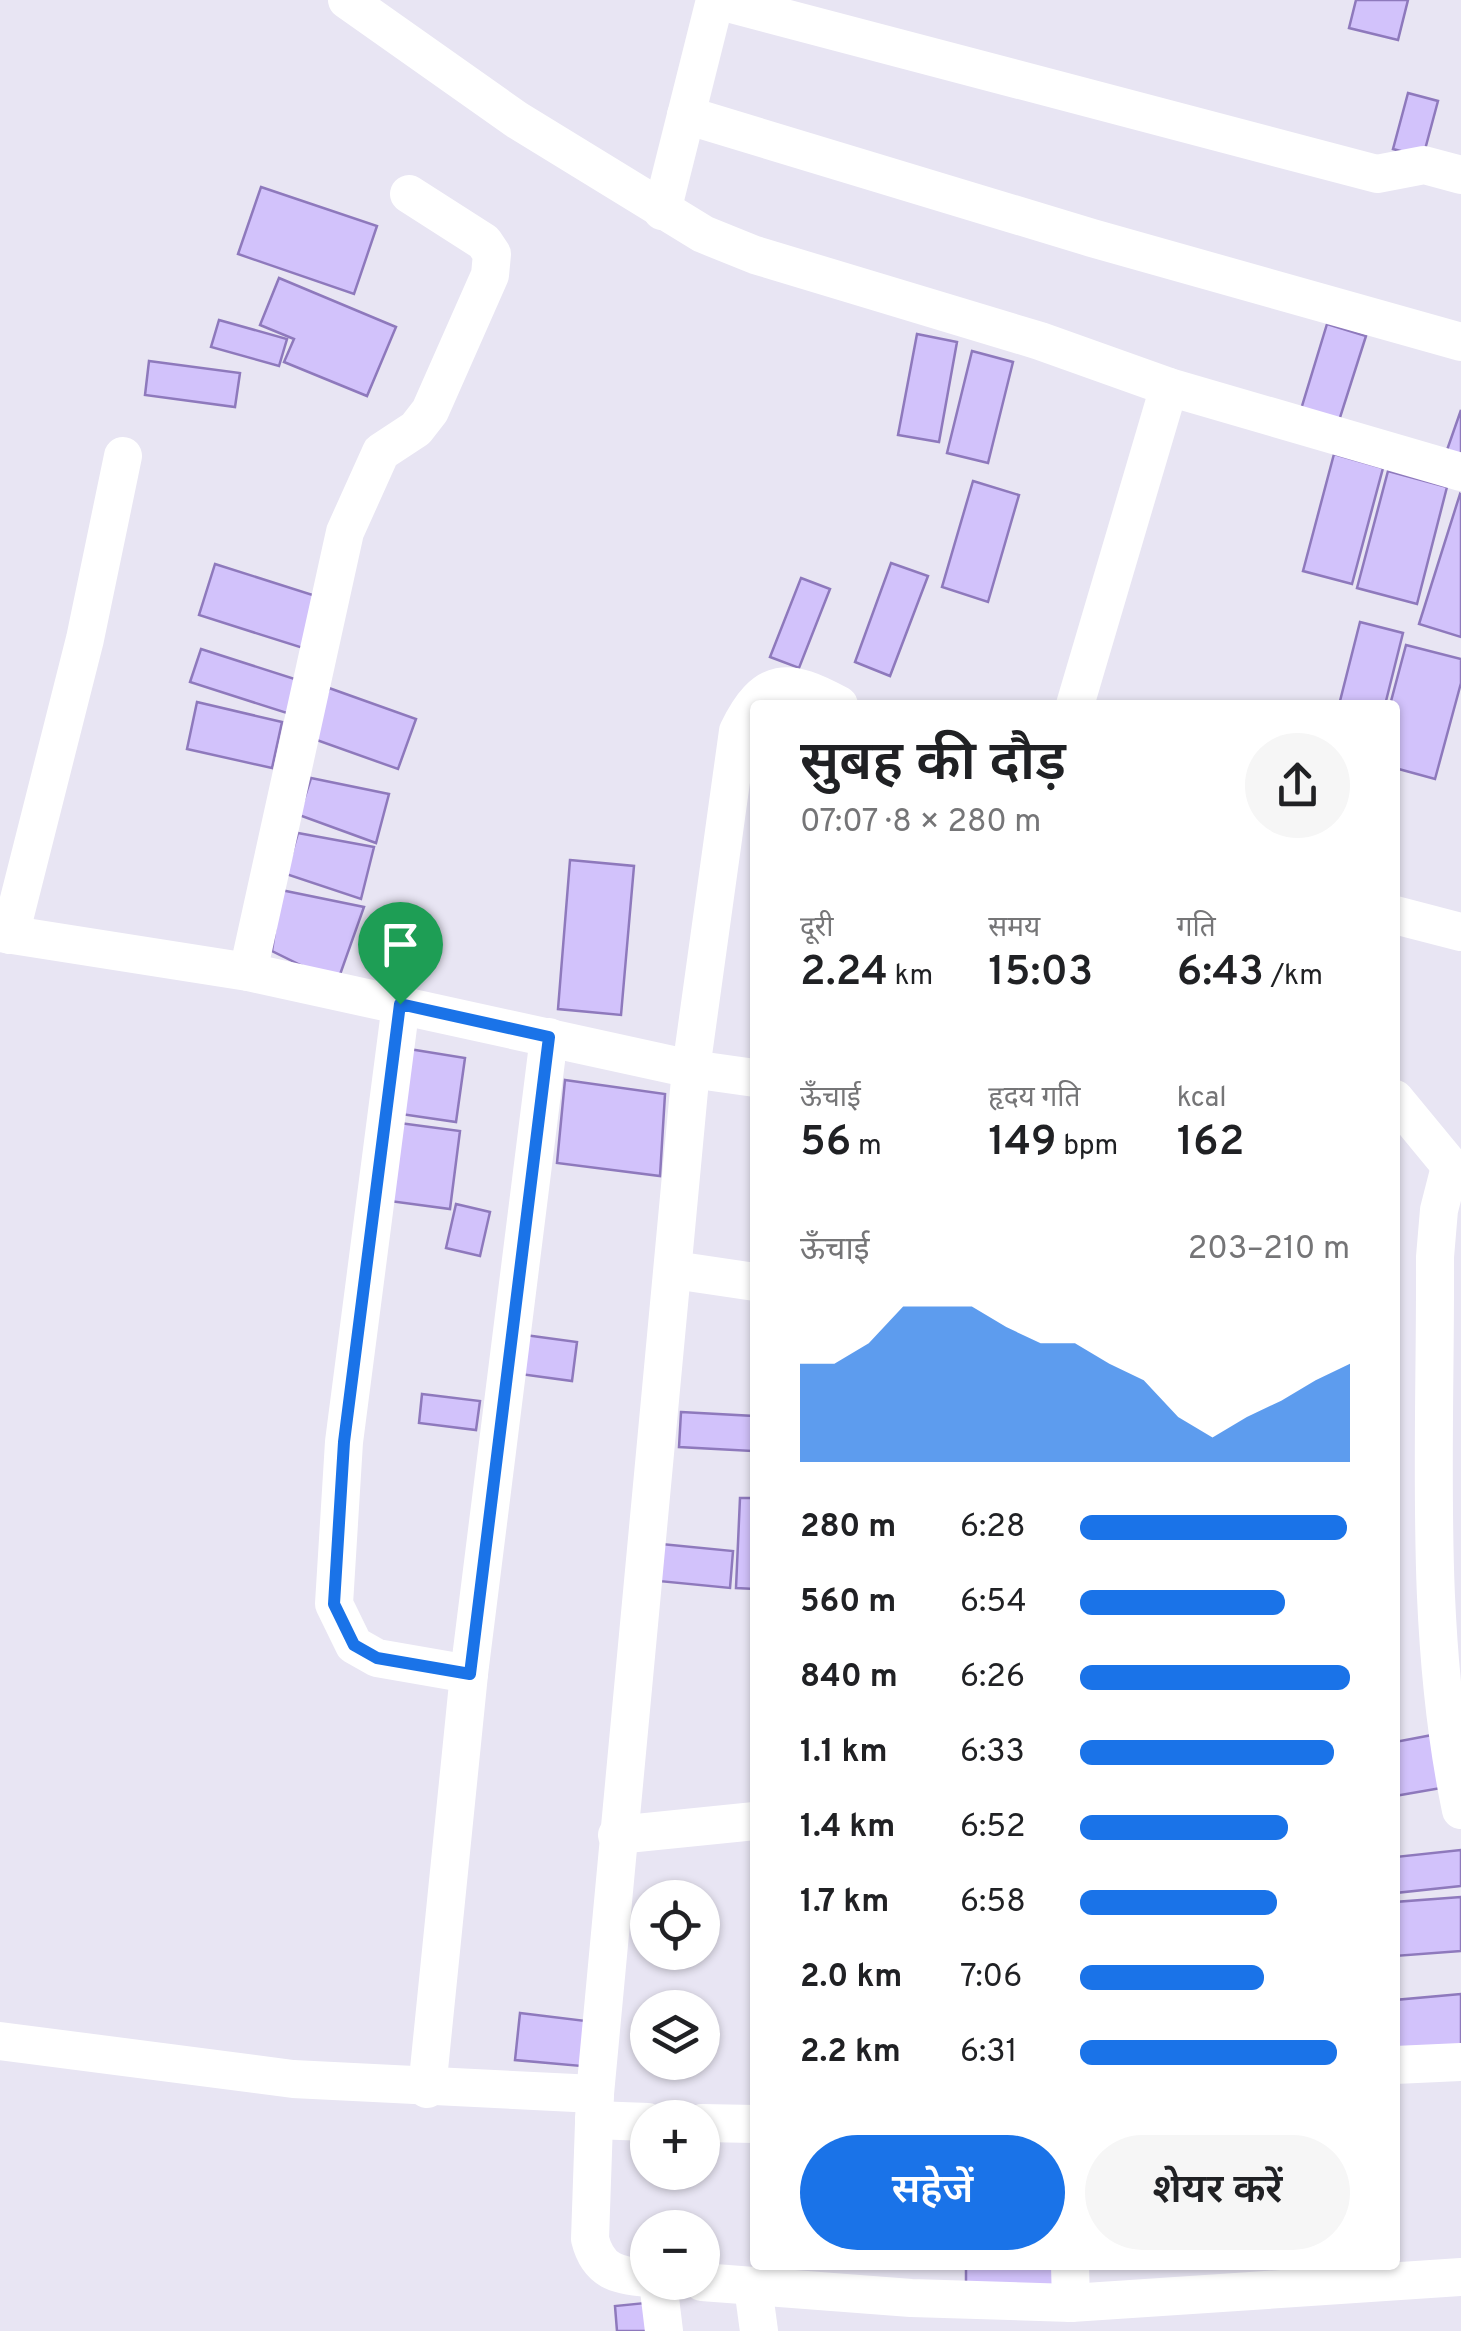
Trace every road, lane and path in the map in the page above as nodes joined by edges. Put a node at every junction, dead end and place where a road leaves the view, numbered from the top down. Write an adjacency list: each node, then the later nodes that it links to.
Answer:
1 (348, 0): 6 (street)
2 (716, 0): 3 (street); 4 (street)
3 (686, 115): 6 (street); 7 (street)
4 (1461, 174)
5 (408, 194): 18 (street)
6 (662, 211): 8 (street)
7 (1461, 342)
8 (1169, 387): 10 (street); 13 (street)
9 (122, 456): 17 (street)
10 (1461, 472)
11 (757, 700): 12 (street)
12 (828, 700)
13 (1076, 700)
14 (750, 712): 21 (street)
15 (1400, 916): 16 (street)
16 (1461, 932)
17 (5, 934): 18 (street)
18 (248, 972): 19 (street)
19 (400, 1004): 20 (street); 28 (street)
20 (549, 1037): 21 (street); 28 (street)
21 (691, 1070): 22 (street); 26 (street)
22 (750, 1077)
23 (1400, 1105): 25 (street)
24 (1400, 1146): 25 (street)
25 (1448, 1164): 29 (street)
26 (674, 1270): 27 (street); 31 (street)
27 (750, 1281)
28 (470, 1674): 35 (street)
29 (1461, 1810)
30 (750, 1822): 31 (street)
31 (617, 1835): 36 (street)
32 (0, 2040): 35 (street)
33 (1461, 2062): 34 (street)
34 (1400, 2064)
35 (428, 2089): 36 (street)
36 (594, 2107): 37 (street); 41 (street)
37 (630, 2117)
38 (720, 2123): 39 (street)
39 (750, 2124)
40 (1070, 2270): 48 (street)
41 (630, 2277)
42 (1461, 2277): 43 (street)
43 (1277, 2278): 48 (street)
44 (909, 2282): 46 (street); 48 (street)
45 (720, 2283): 46 (street)
46 (753, 2286): 50 (street)
47 (660, 2300): 49 (street)
48 (1070, 2304)
49 (664, 2331)
50 (759, 2331)

